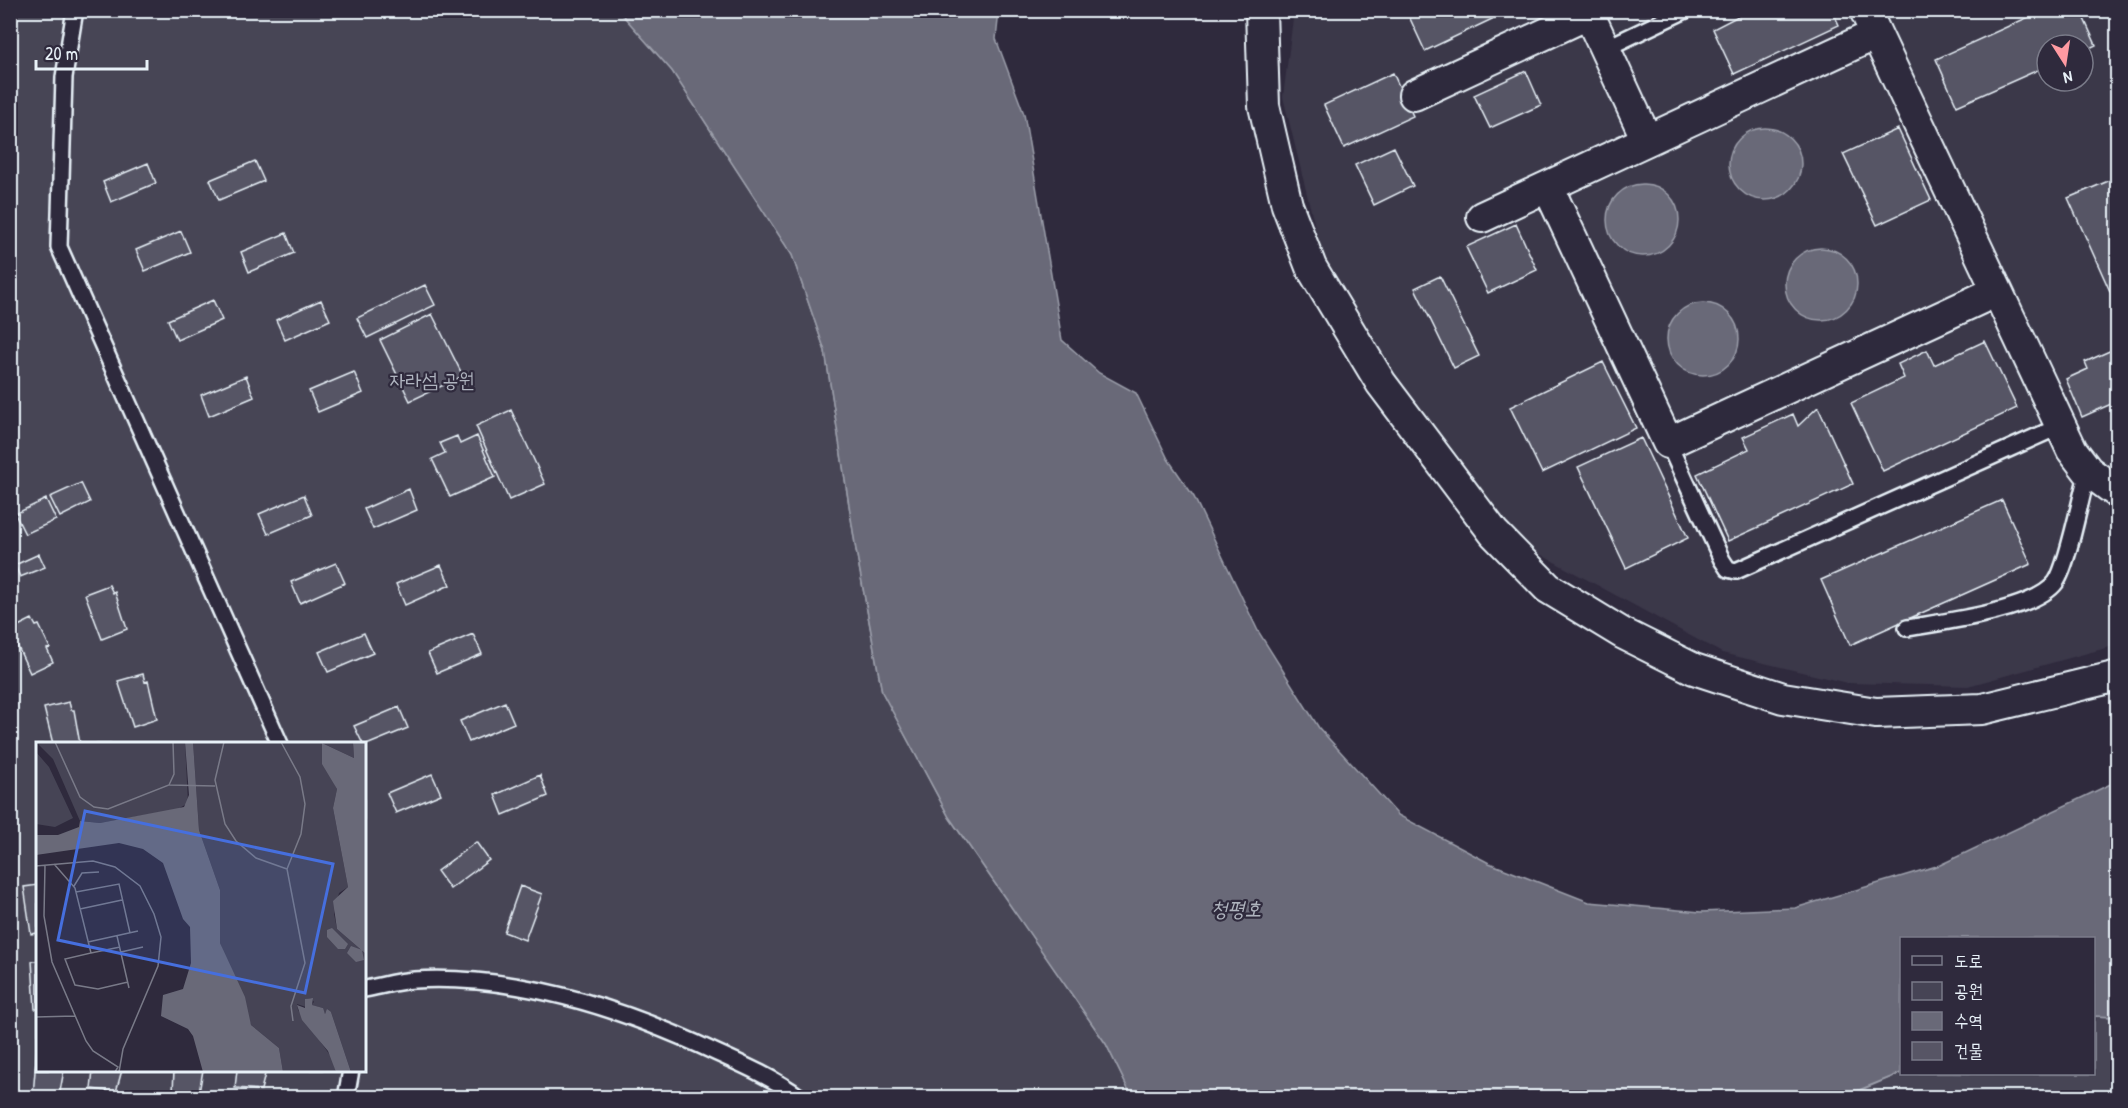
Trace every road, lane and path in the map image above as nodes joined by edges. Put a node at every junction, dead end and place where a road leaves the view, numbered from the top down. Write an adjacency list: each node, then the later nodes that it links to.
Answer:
1 (75, 10): 18 (lane)
2 (1261, 10): 17 (street)
3 (1686, 10): 6 (lane)
4 (1588, 12): 6 (street); 7 (street)
5 (1870, 22): 8 (street); 11 (street)
6 (1604, 48): 8 (street)
7 (1414, 95)
8 (1647, 140): 9 (street)
9 (1548, 186): 10 (street); 13 (street)
10 (1482, 217)
11 (1997, 291): 12 (street); 13 (street)
12 (2060, 426): 13 (lane); 14 (street)
13 (1668, 443)
14 (2088, 471): 15 (street); 16 (lane)
15 (2118, 493)
16 (1907, 628)
17 (2118, 676)
18 (279, 742)
19 (366, 990): 22 (lane)
20 (351, 1072): 21 (lane)
21 (346, 1098)
22 (801, 1098)

